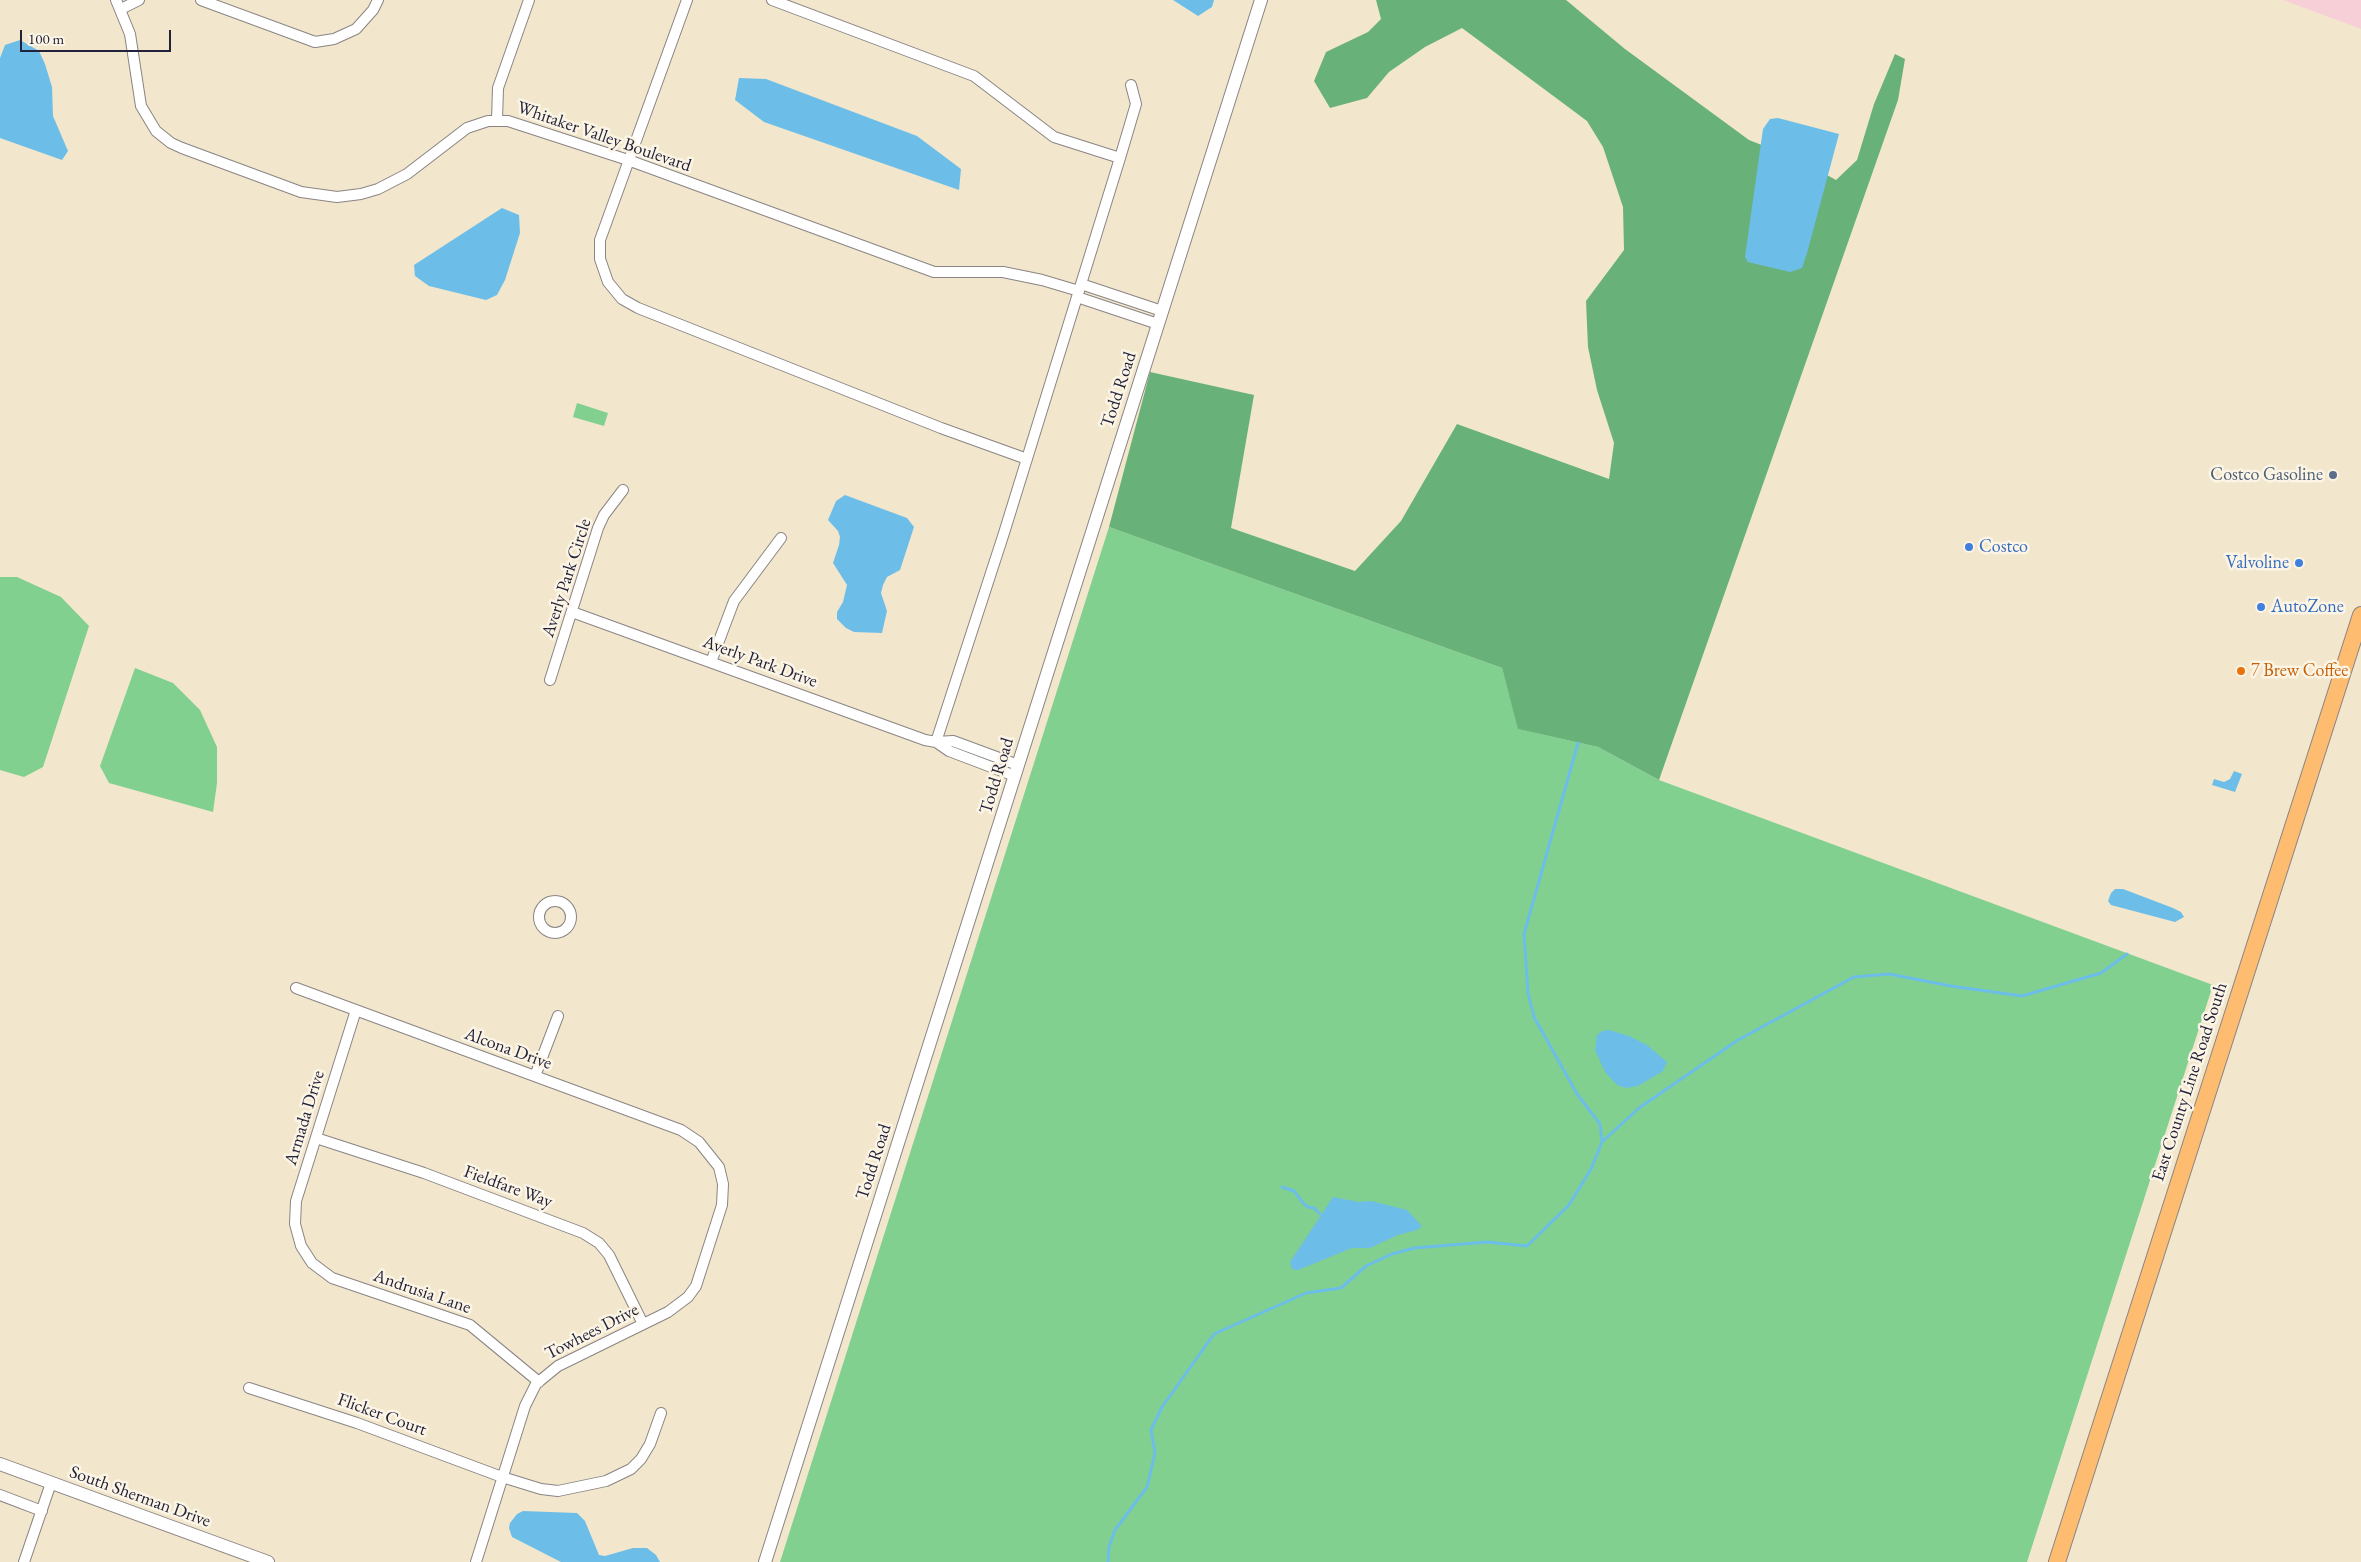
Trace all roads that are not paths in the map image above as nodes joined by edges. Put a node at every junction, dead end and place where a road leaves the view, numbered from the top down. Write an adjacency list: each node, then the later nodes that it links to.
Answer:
1 (139, 0): 9 (street)
2 (201, 0): 10 (street)
3 (234, 0): 10 (street)
4 (378, 0): 10 (street)
5 (529, 0): 12 (street)
6 (687, 0): 14 (street)
7 (772, 0): 13 (street)
8 (1261, 0): 16 (street, Todd Road)
9 (118, 4): 12 (street, Whitaker Valley Boulevard)
10 (230, 11)
11 (1131, 85): 13 (street)
12 (497, 120): 14 (street, Whitaker Valley Boulevard)
13 (1120, 158): 15 (street)
14 (628, 160): 15 (street, Whitaker Valley Boulevard); 18 (street)
15 (1079, 290): 16 (street, Whitaker Valley Boulevard); 17 (street, Whitaker Valley Boulevard); 18 (street)
16 (1162, 311): 17 (street, Todd Road)
17 (1158, 324): 26 (street, Todd Road)
18 (1027, 459): 25 (street)
19 (623, 490): 21 (street, Averly Park Circle)
20 (780, 538): 23 (street)
21 (572, 612): 23 (street, Averly Park Drive); 24 (street, Averly Park Circle)
22 (2361, 614): 47 (main road, East County Line Road South)
23 (711, 662): 25 (street, Averly Park Drive)
24 (550, 680)
25 (936, 742): 26 (street, Averly Park Drive)
26 (1017, 770): 46 (street, Todd Road)
27 (296, 988): 28 (street, Alcona Drive)
28 (356, 1010): 30 (street, Alcona Drive); 31 (street, Armada Drive)
29 (558, 1016): 30 (street)
30 (535, 1076): 32 (street, Alcona Drive)
31 (316, 1138): 33 (street, Armada Drive); 34 (street, Fieldfare Way)
32 (705, 1148): 34 (street, Towhees Drive)
33 (298, 1237): 35 (street, Andrusia Lane)
34 (643, 1324): 35 (street, Towhees Drive)
35 (539, 1382): 39 (street, Towhees Drive)
36 (249, 1388): 39 (street, Flicker Court)
37 (661, 1413): 39 (street, Flicker Court)
38 (0, 1464): 40 (street, South Sherman Drive)
39 (502, 1477): 45 (street, Towhees Drive)
40 (51, 1483): 42 (street); 44 (street, South Sherman Drive)
41 (0, 1495): 42 (street)
42 (42, 1510): 43 (street)
43 (24, 1562)
44 (268, 1562)
45 (476, 1562)
46 (765, 1562)
47 (2057, 1562)

